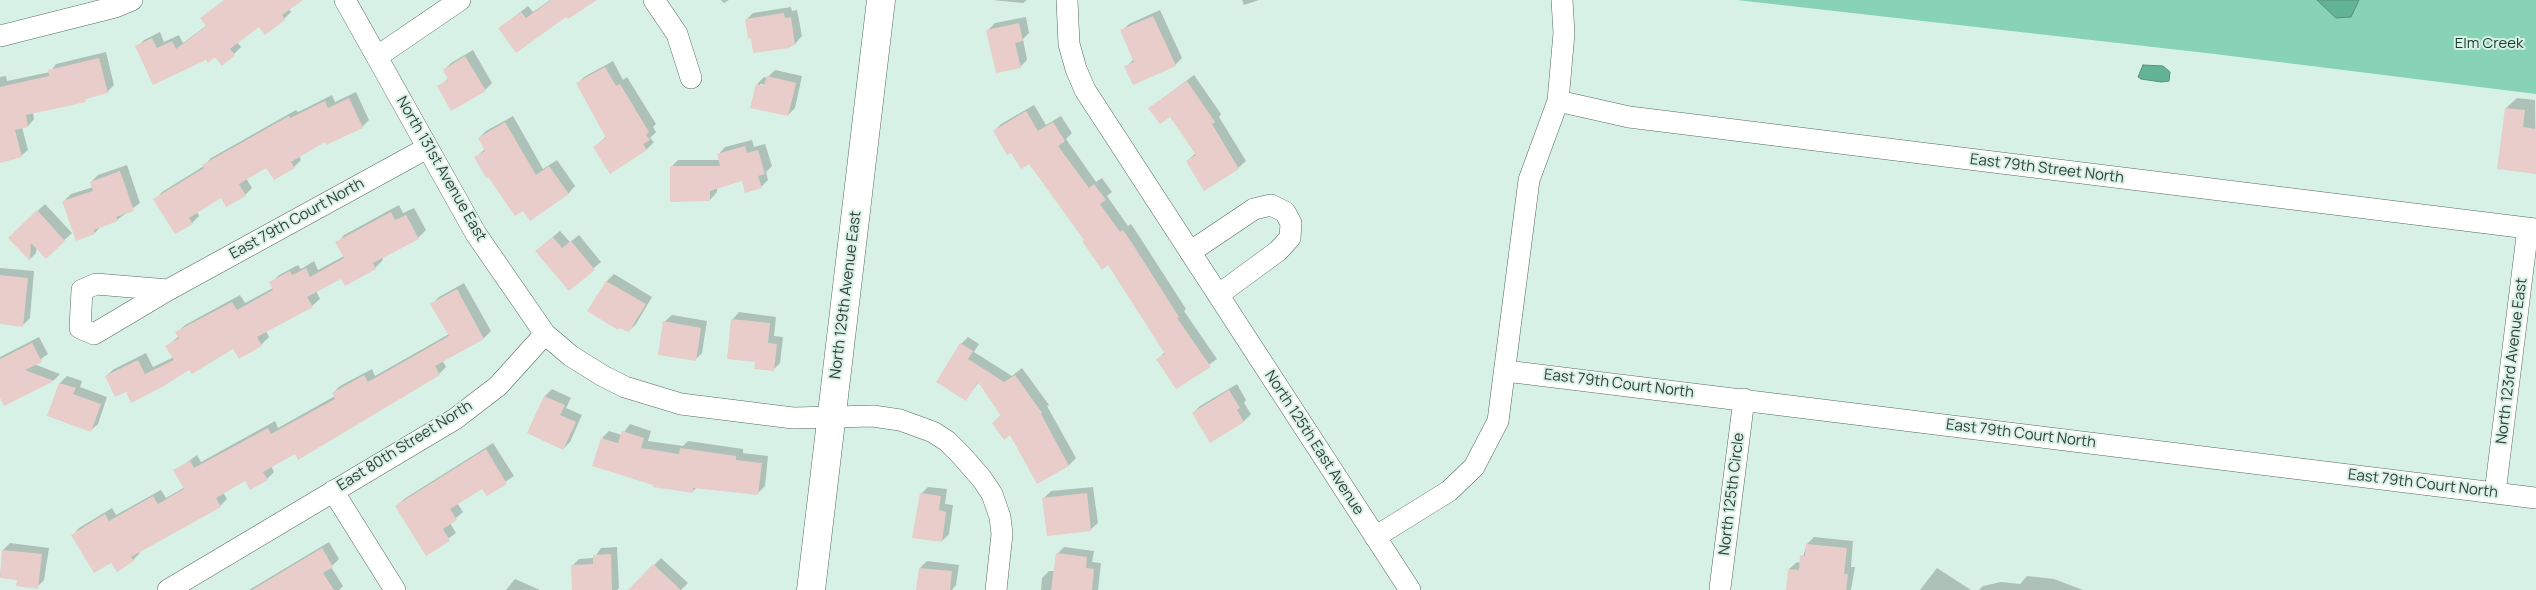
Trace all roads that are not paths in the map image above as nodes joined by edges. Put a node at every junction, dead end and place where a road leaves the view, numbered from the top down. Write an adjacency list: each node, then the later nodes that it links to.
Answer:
1 (132, 0): 8 (street)
2 (345, 0): 9 (street, North 131st Avenue East)
3 (460, 0): 9 (street)
4 (654, 0): 10 (street)
5 (881, 0): 20 (main road, North 129th Avenue East)
6 (1067, 0): 14 (street, North 125th East Avenue)
7 (1562, 0): 11 (street)
8 (0, 36)
9 (378, 56): 12 (street, North 131st Avenue East)
10 (691, 78)
11 (1558, 101): 13 (street, East 79th Street North); 18 (street)
12 (427, 148): 15 (street, East 79th Court North); 17 (street, North 131st Avenue East)
13 (2532, 229): 22 (street, North 123rd Avenue East)
14 (1190, 252): 16 (street, North 125th East Avenue); 16 (street)
15 (168, 290)
16 (1218, 295): 24 (street, North 125th East Avenue)
17 (545, 334): 20 (street); 21 (street, East 80th Street North)
18 (1506, 371): 19 (street, East 79th Court North); 24 (street)
19 (1744, 399): 22 (street, East 79th Court North); 25 (street, North 125th Circle)
20 (831, 417): 28 (main road, North 129th Avenue East); 29 (street)
21 (333, 491): 26 (street, East 80th Street North); 27 (street)
22 (2496, 493): 23 (street, East 79th Court North)
23 (2536, 498)
24 (1375, 537): 30 (street, North 125th East Avenue)
25 (1720, 588)
26 (168, 590)
27 (395, 590)
28 (811, 590)
29 (996, 590)
30 (1410, 590)

